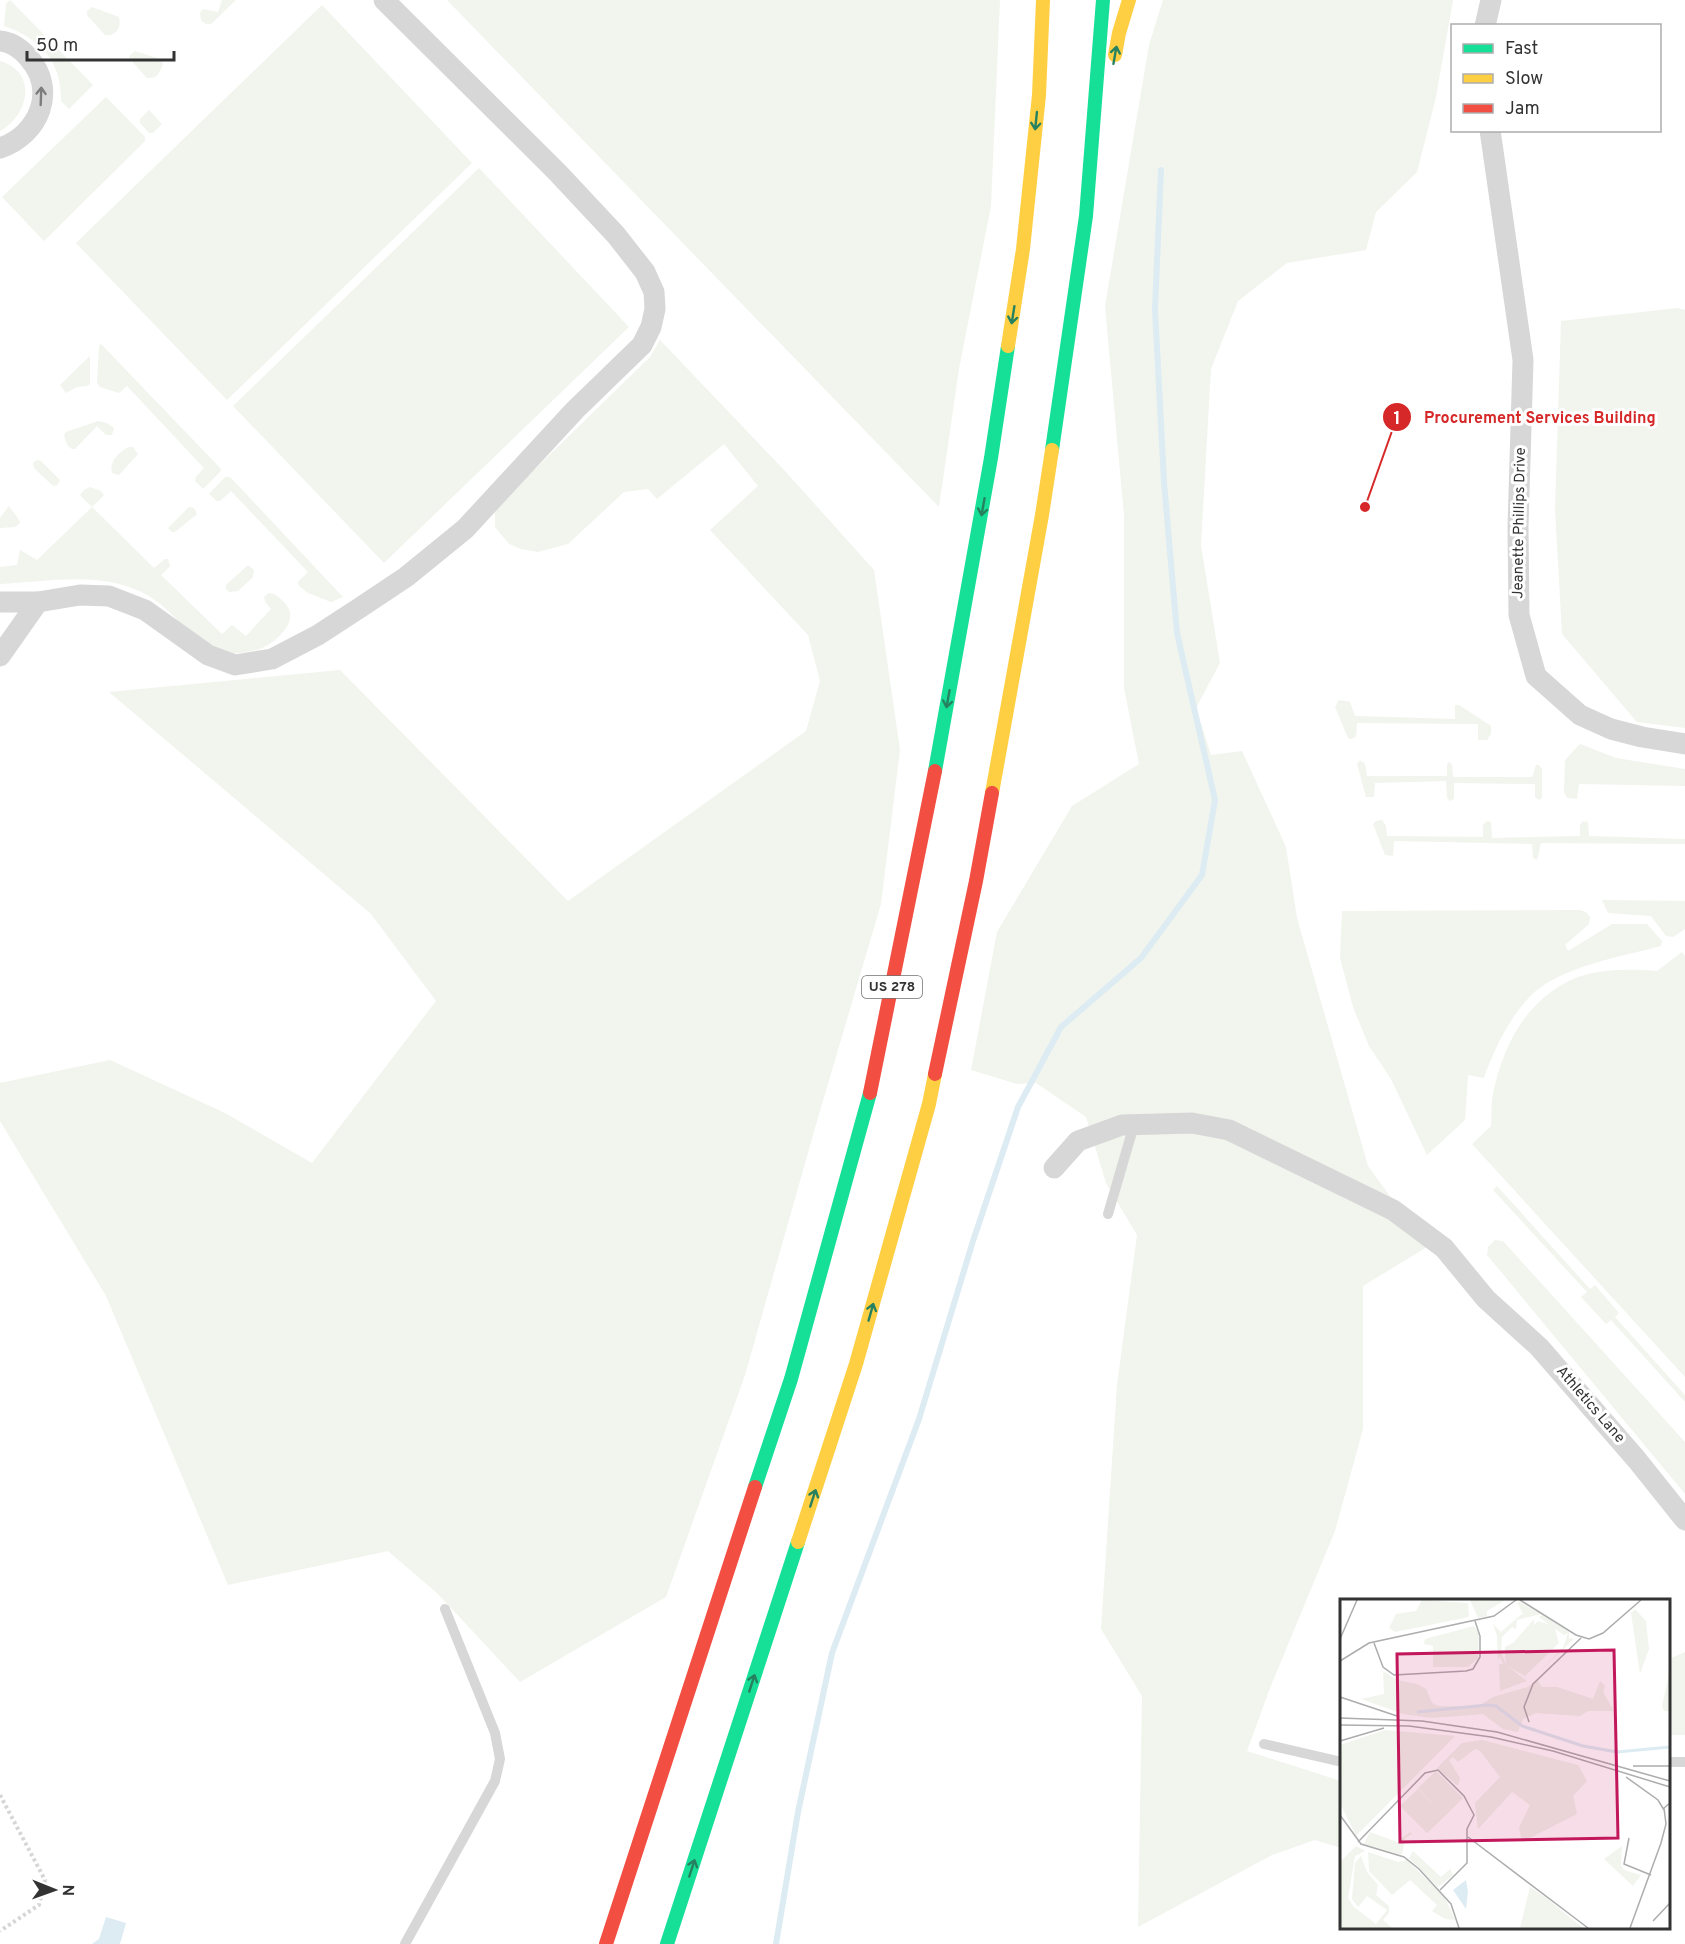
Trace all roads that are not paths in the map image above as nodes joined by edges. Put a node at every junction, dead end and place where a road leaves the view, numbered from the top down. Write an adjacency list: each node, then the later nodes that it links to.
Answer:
1 (384, 0): 14 (street)
2 (1033, 0): 9 (highway)
3 (1043, 0): 9 (highway, US 278)
4 (1103, 0): 12 (highway)
5 (1129, 0): 12 (highway, one-way to 5)
6 (1491, 0): 7 (street)
7 (1485, 24)
8 (0, 40): 11 (street, one-way to 8)
9 (1039, 94): 24 (highway, US 278, one-way to 24)
10 (1490, 132): 16 (street, Jeanette Phillips Drive)
11 (0, 148)
12 (1086, 216): 25 (highway, one-way to 12)
13 (0, 602): 14 (street)
14 (38, 602): 15 (street)
15 (0, 656)
16 (1685, 744)
17 (1134, 1125): 18 (street, Athletics Lane); 19 (lane); 20 (street, Athletics Lane)
18 (1054, 1168)
19 (1108, 1214)
20 (1685, 1520)
21 (445, 1609): 27 (lane)
22 (1264, 1744): 23 (lane)
23 (1340, 1762)
24 (638, 1846): 26 (highway); 28 (highway, US 278)
25 (682, 1898): 29 (highway); 30 (highway)
26 (595, 1934)
27 (405, 1944)
28 (606, 1944)
29 (667, 1944)
30 (674, 1944)

